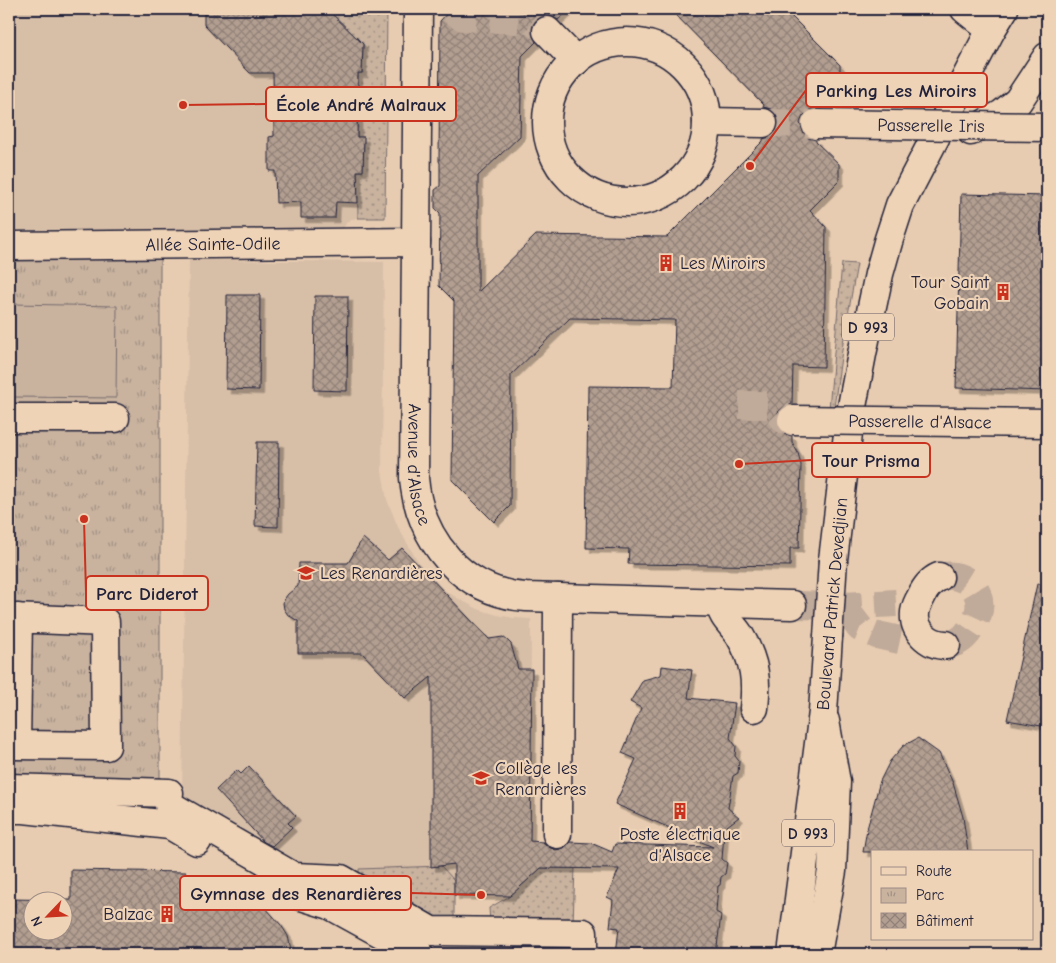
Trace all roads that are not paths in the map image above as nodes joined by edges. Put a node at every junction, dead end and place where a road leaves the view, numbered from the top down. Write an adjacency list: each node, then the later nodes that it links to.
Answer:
1 (418, 9): 14 (street, Avenue d'Alsace)
2 (965, 9): 3 (street)
3 (997, 20): 13 (street, D 993)
4 (547, 31): 6 (street)
5 (1047, 57): 12 (street)
6 (576, 61): 8 (street); 8 (street)
7 (1047, 121): 12 (street)
8 (707, 122): 9 (street)
9 (763, 123)
10 (816, 124): 11 (street, Passerelle Iris, bridge)
11 (1047, 127)
12 (956, 139): 13 (street)
13 (925, 156): 27 (street, Boulevard Patrick Devedjian / D 993, bridge)
14 (416, 242): 15 (street, Allée Sainte-Odile); 20 (street, Avenue d'Alsace)
15 (9, 246)
16 (9, 418): 17 (street)
17 (115, 418)
18 (792, 420): 19 (street, Passerelle d'Alsace, bridge)
19 (1047, 423)
20 (558, 598): 21 (street, Avenue d'Alsace); 31 (street)
21 (721, 603): 23 (street, Avenue d'Alsace); 26 (street)
22 (896, 603): 25 (street)
23 (792, 605)
24 (16, 618): 24 (street)
25 (924, 641)
26 (754, 708)
27 (823, 712): 34 (street, Boulevard Patrick Devedjian / D 993); 35 (street)
28 (9, 788): 29 (street)
29 (169, 799): 30 (street); 32 (street); 33 (street)
30 (9, 809)
31 (557, 834)
32 (583, 946)
33 (419, 954)
34 (792, 954)
35 (817, 954)

